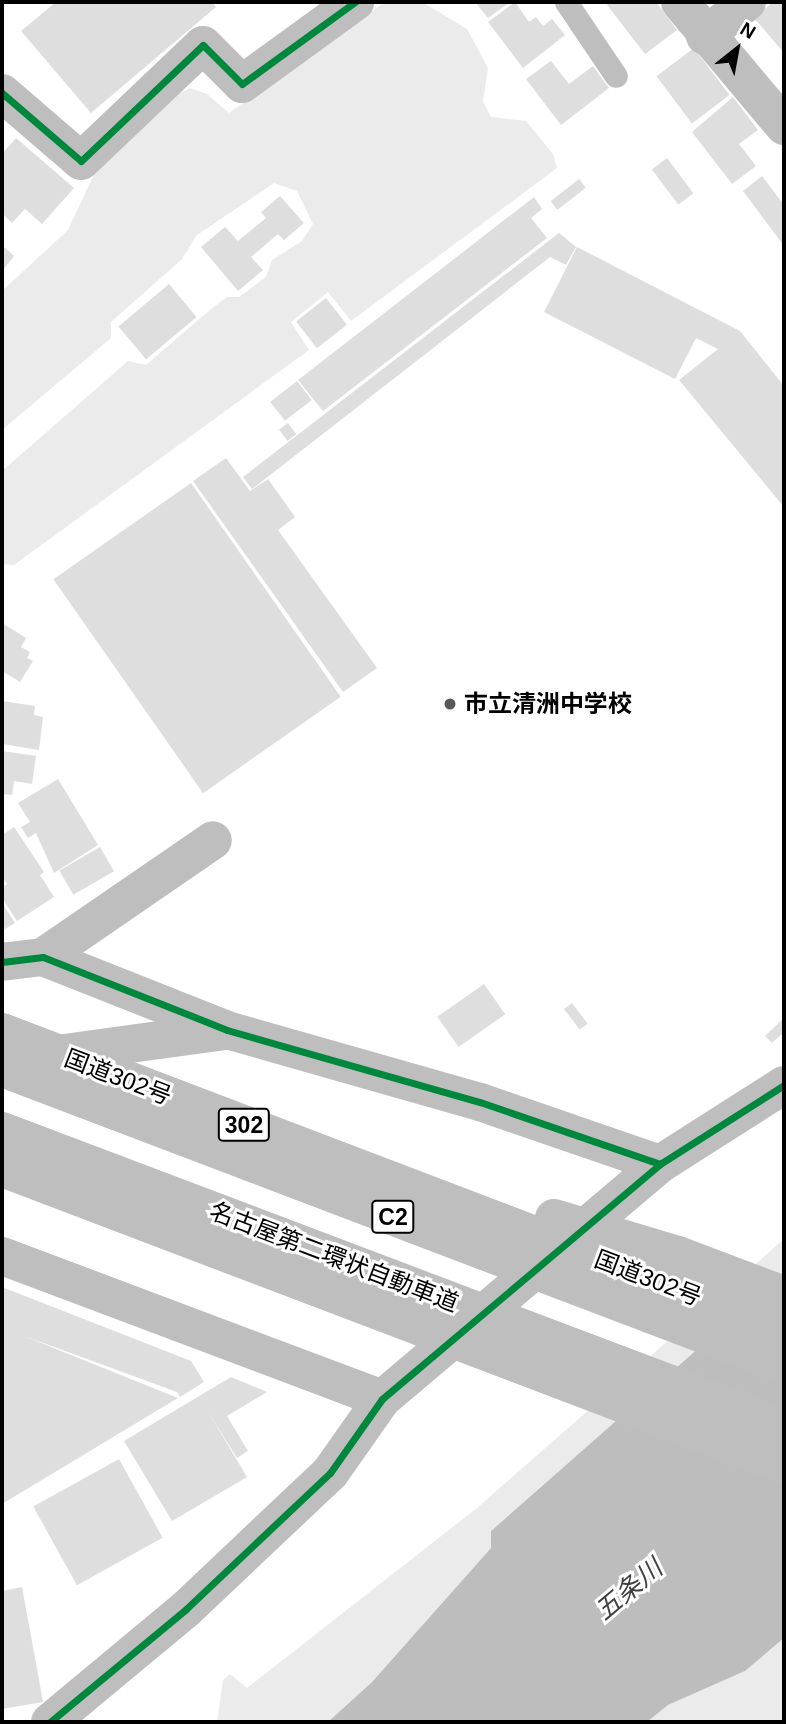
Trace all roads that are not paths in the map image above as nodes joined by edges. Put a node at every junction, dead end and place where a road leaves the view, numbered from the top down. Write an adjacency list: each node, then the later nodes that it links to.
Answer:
1 (355, 2): 7 (main road)
2 (566, 2): 6 (lane)
3 (680, 2): 5 (main road)
4 (747, 2): 5 (main road)
5 (705, 36): 8 (main road)
6 (616, 76)
7 (2, 93)
8 (784, 126)
9 (213, 840): 10 (main road)
10 (43, 957): 11 (main road); 12 (main road)
11 (2, 962)
12 (227, 1030): 14 (main road); 19 (main road)
13 (2, 1032): 14 (main road, 国道302号 / 302)
14 (57, 1054): 23 (main road, 国道302号 / 302)
15 (2, 1056): 22 (main road)
16 (2, 1068): 24 (main road, C2)
17 (784, 1084): 19 (main road)
18 (2, 1131): 26 (main road, 名古屋第二環状自動車道 / C2)
19 (660, 1164): 25 (main road)
20 (2, 1168): 27 (main road)
21 (2, 1256): 25 (main road)
22 (784, 1295)
23 (784, 1330)
24 (784, 1365)
25 (382, 1399): 28 (main road)
26 (784, 1427)
27 (784, 1465)
28 (50, 1722)

